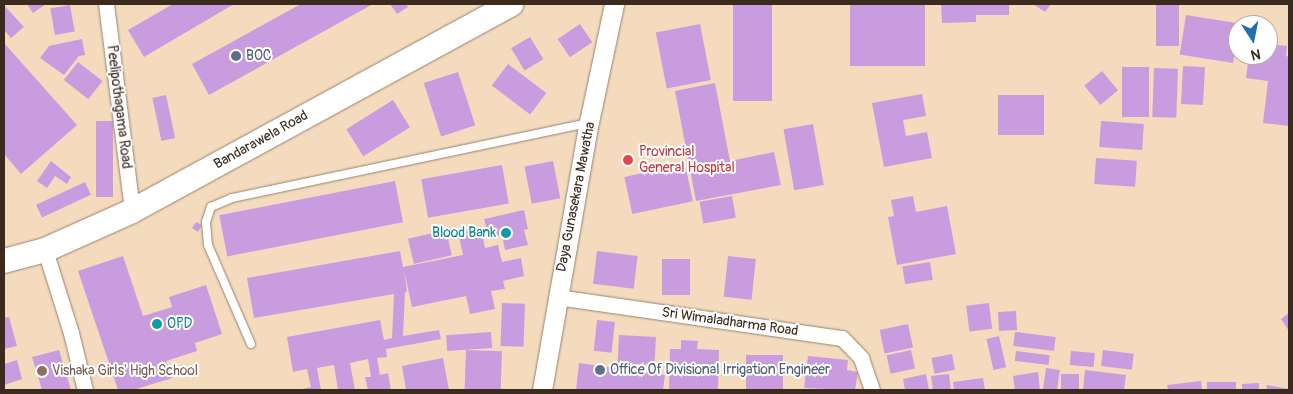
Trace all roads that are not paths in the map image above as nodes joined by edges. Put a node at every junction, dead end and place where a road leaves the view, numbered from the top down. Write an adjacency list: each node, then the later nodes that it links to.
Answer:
1 (106, 4): 5 (street, Peelipothagama Road)
2 (511, 4): 5 (highway, Bandarawela Road)
3 (614, 4): 4 (street, Daya Gunasekara Mawatha)
4 (589, 122): 8 (street, Daya Gunasekara Mawatha); 9 (lane)
5 (132, 211): 6 (highway, Bandarawela Road)
6 (45, 250): 7 (highway, Bandarawela Road); 10 (street)
7 (4, 260)
8 (557, 297): 11 (street, Daya Gunasekara Mawatha); 12 (street, Sri Wimaladharma Road)
9 (251, 344)
10 (85, 390)
11 (542, 390)
12 (872, 390)

